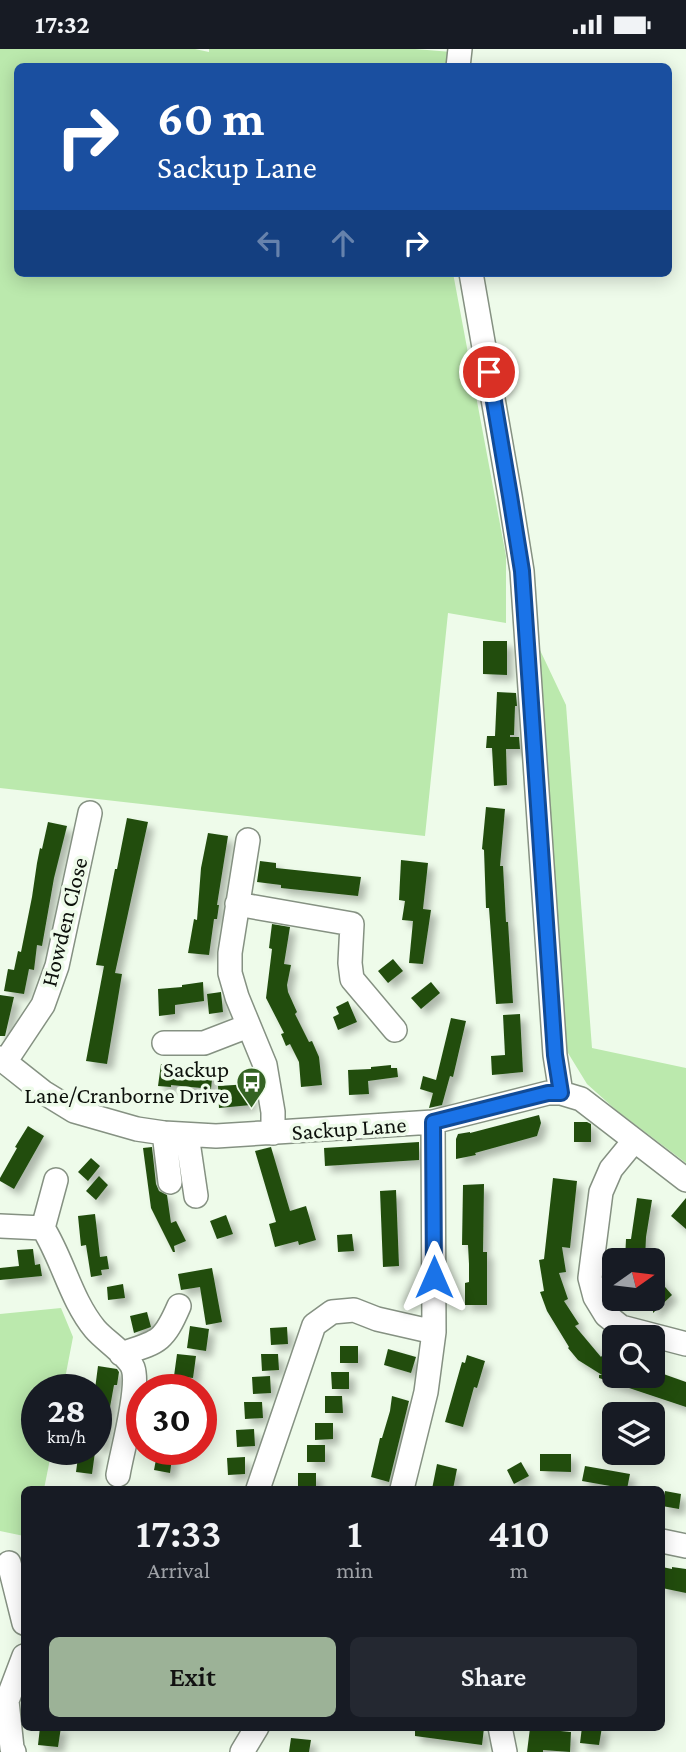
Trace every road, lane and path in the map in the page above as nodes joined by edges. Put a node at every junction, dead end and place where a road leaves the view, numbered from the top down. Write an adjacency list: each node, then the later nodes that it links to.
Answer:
1 (472, 277): 9 (street)
2 (90, 813): 8 (street, Howden Close)
3 (248, 840): 4 (street)
4 (237, 904): 5 (street); 6 (street)
5 (248, 1026): 7 (street); 12 (street)
6 (395, 1030)
7 (164, 1043)
8 (3, 1060): 11 (street, Sackup Lane)
9 (561, 1093): 10 (street, Sackup Lane); 14 (street)
10 (433, 1122): 12 (street, Sackup Lane); 22 (street)
11 (164, 1133): 13 (street, Sackup Lane); 17 (street)
12 (274, 1133): 13 (street, Sackup Lane)
13 (187, 1135): 18 (street)
14 (634, 1141): 16 (street); 23 (street)
15 (56, 1180): 20 (street)
16 (686, 1180)
17 (170, 1182)
18 (196, 1196)
19 (0, 1226): 20 (street)
20 (43, 1228): 24 (street)
21 (179, 1306): 24 (street)
22 (434, 1332): 26 (street); 27 (street)
23 (686, 1344)
24 (121, 1354): 25 (street)
25 (118, 1475)
26 (259, 1486)
27 (403, 1486)
28 (665, 1542): 29 (street)
29 (686, 1546)
30 (9, 1563): 31 (street)
31 (21, 1611)
32 (21, 1664): 35 (street)
33 (255, 1731): 36 (street)
34 (501, 1731): 37 (street)
35 (14, 1752)
36 (242, 1752)
37 (505, 1752)

